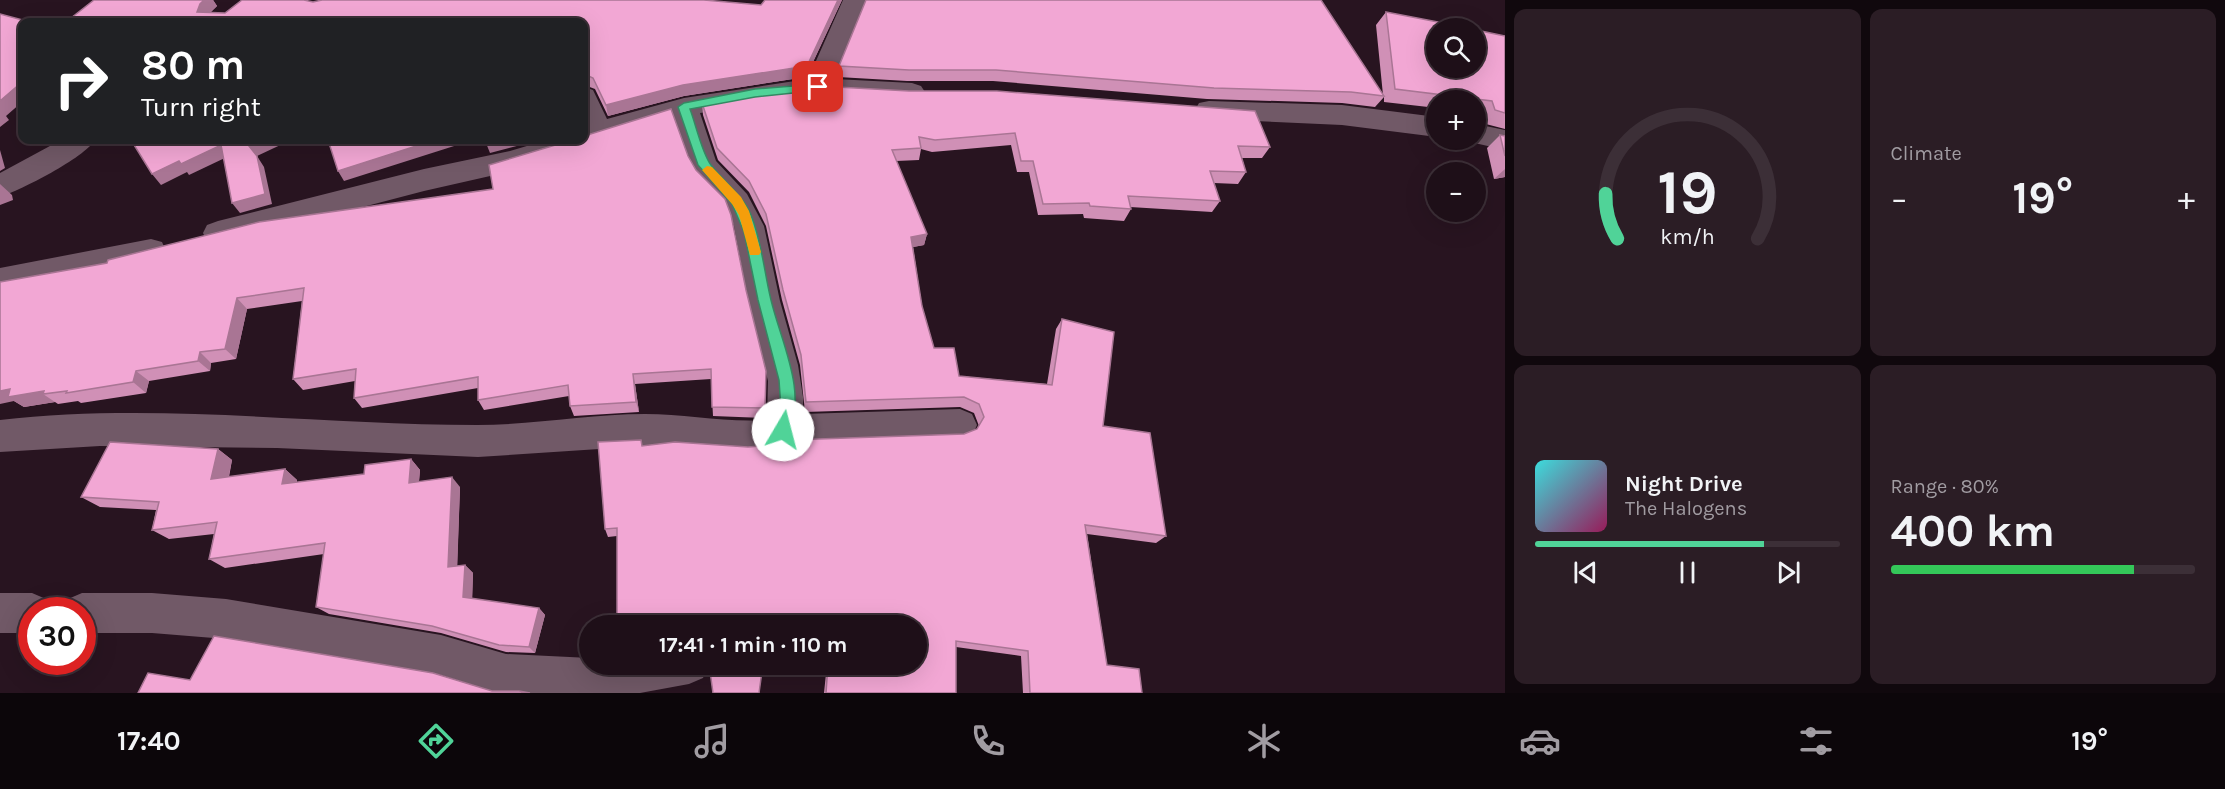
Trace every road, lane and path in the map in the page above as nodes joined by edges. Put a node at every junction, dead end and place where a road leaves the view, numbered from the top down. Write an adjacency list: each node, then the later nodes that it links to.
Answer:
1 (855, 0): 2 (street)
2 (818, 87): 3 (street); 4 (street)
3 (939, 92)
4 (684, 107): 7 (street); 15 (street)
5 (1185, 108): 6 (street)
6 (1426, 126)
7 (588, 135)
8 (1486, 136): 9 (street)
9 (1505, 140)
10 (75, 144): 12 (street)
11 (562, 144): 13 (street)
12 (0, 186)
13 (0, 281)
14 (960, 425): 15 (street)
15 (783, 430): 16 (street)
16 (0, 436)
17 (0, 612): 18 (street)
18 (18, 613)
19 (96, 613): 21 (street)
20 (624, 675): 21 (street)
21 (485, 682)

